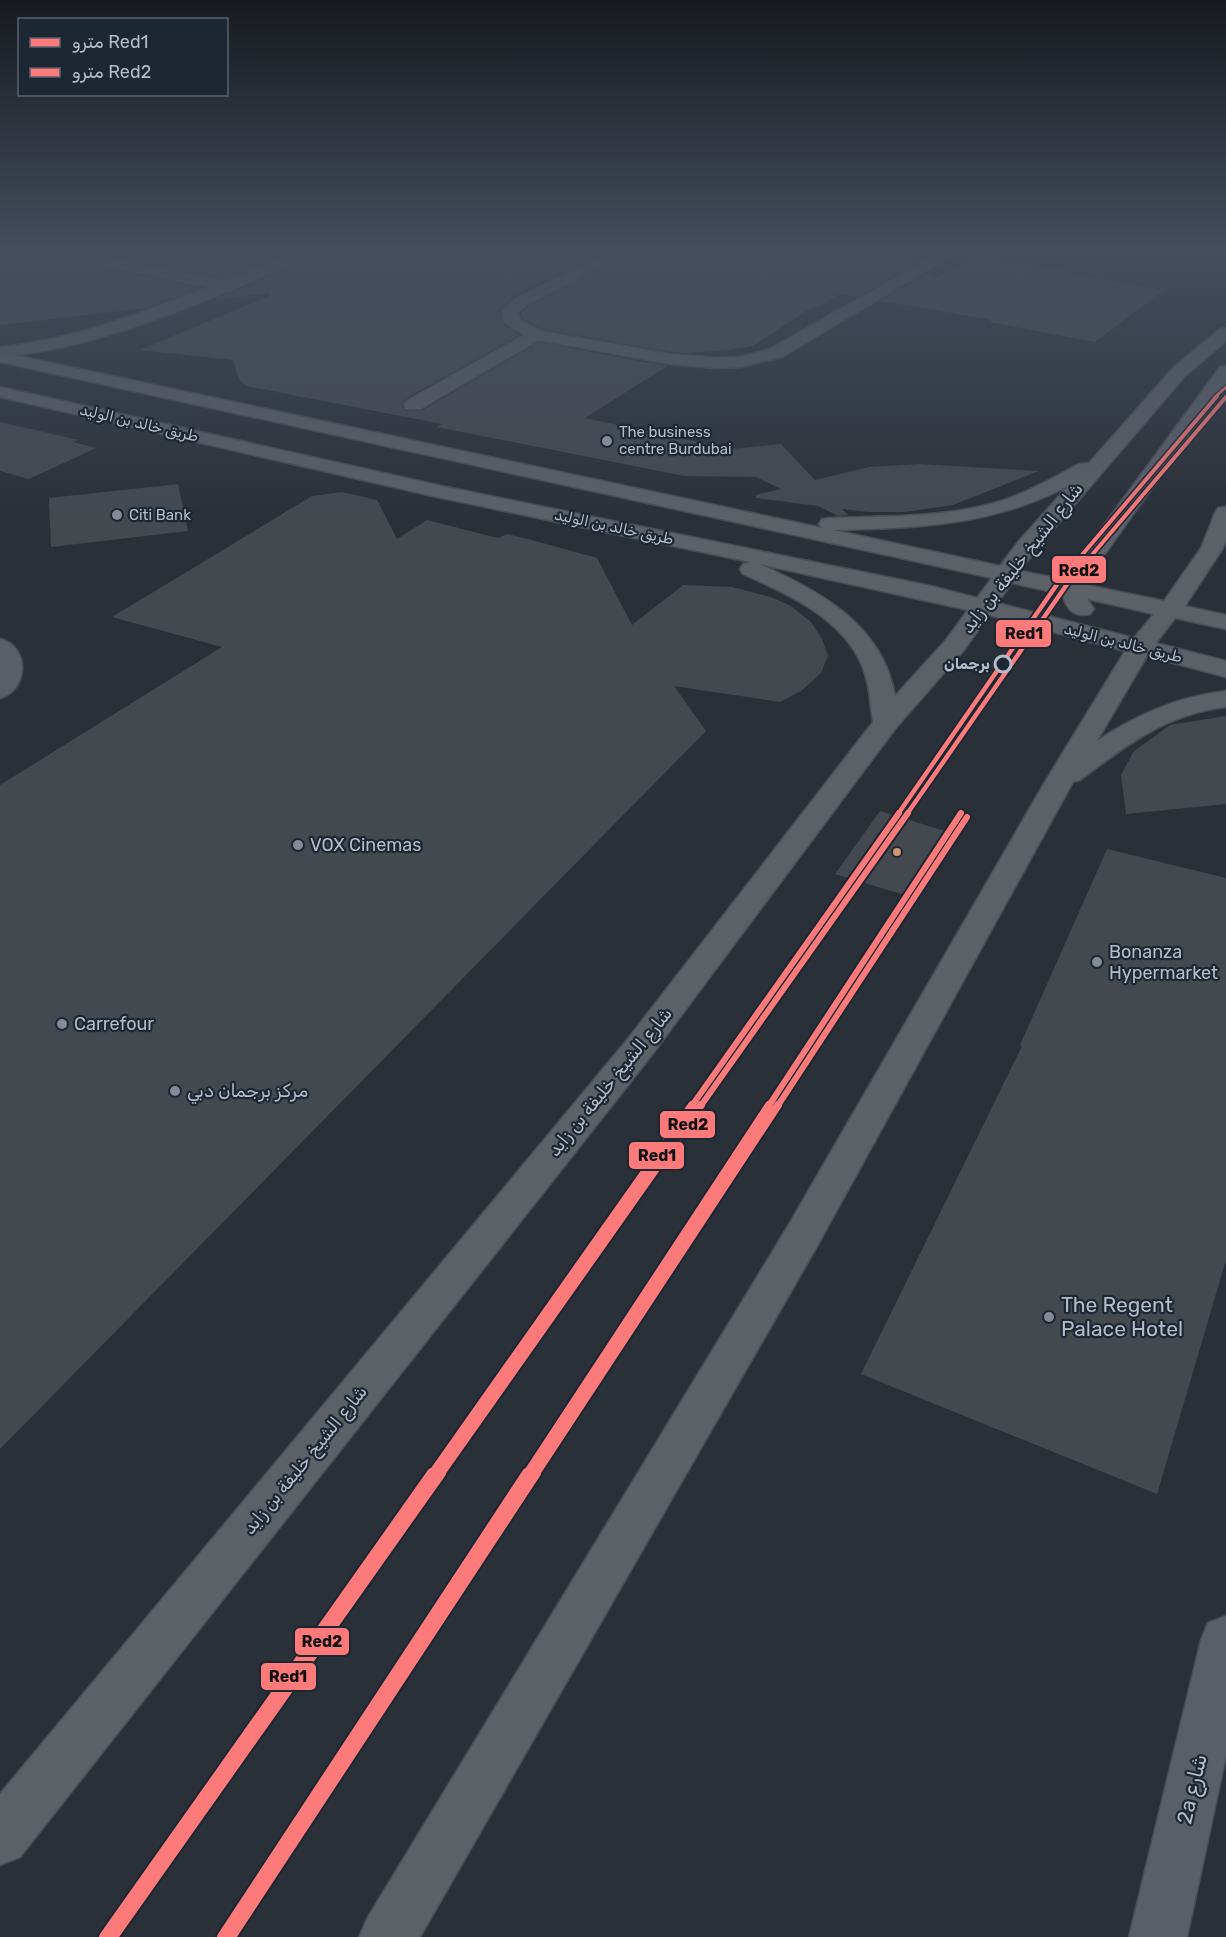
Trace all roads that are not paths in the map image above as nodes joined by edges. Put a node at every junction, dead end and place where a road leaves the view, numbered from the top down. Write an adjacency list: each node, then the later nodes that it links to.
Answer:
1 (73, 340): 7 (street)
2 (89, 340): 10 (street)
3 (527, 340): 12 (street)
4 (566, 340): 5 (street)
5 (798, 340)
6 (1217, 340): 13 (main road, شارع الشيخ خليفة بن زايد)
7 (0, 352)
8 (0, 357): 10 (main road, طريق خالد بن الوليد)
9 (1226, 370): 20 (main road)
10 (65, 371): 15 (main road, طريق خالد بن الوليد)
11 (0, 392): 16 (main road, طريق خالد بن الوليد)
12 (413, 405)
13 (1098, 462): 15 (main road); 19 (main road, شارع الشيخ خليفة بن زايد)
14 (1226, 513): 17 (main road)
15 (779, 525): 19 (main road, طريق خالد بن الوليد)
16 (694, 544): 21 (main road, طريق خالد بن الوليد); 29 (main road)
17 (1212, 548): 18 (main road); 22 (main road)
18 (1225, 568)
19 (1005, 574): 20 (main road, طريق خالد بن الوليد); 21 (main road, شارع الشيخ خليفة بن زايد)
20 (1073, 590): 22 (main road, طريق خالد بن الوليد); 25 (main road)
21 (982, 607): 25 (main road, طريق خالد بن الوليد); 29 (main road, شارع الشيخ خليفة بن زايد)
22 (1170, 610): 23 (main road, طريق خالد بن الوليد); 25 (main road)
23 (1226, 622)
24 (0, 646): 27 (street)
25 (1140, 647): 26 (main road, طريق خالد بن الوليد); 30 (main road)
26 (1226, 669)
27 (0, 690)
28 (1226, 699): 30 (main road)
29 (886, 723): 33 (main road, شارع الشيخ خليفة بن زايد)
30 (1059, 782): 34 (main road)
31 (1226, 1640): 32 (street, 2a شارع)
32 (1214, 1749): 35 (street, 2a شارع)
33 (0, 1837)
34 (388, 1937)
35 (1158, 1937)

